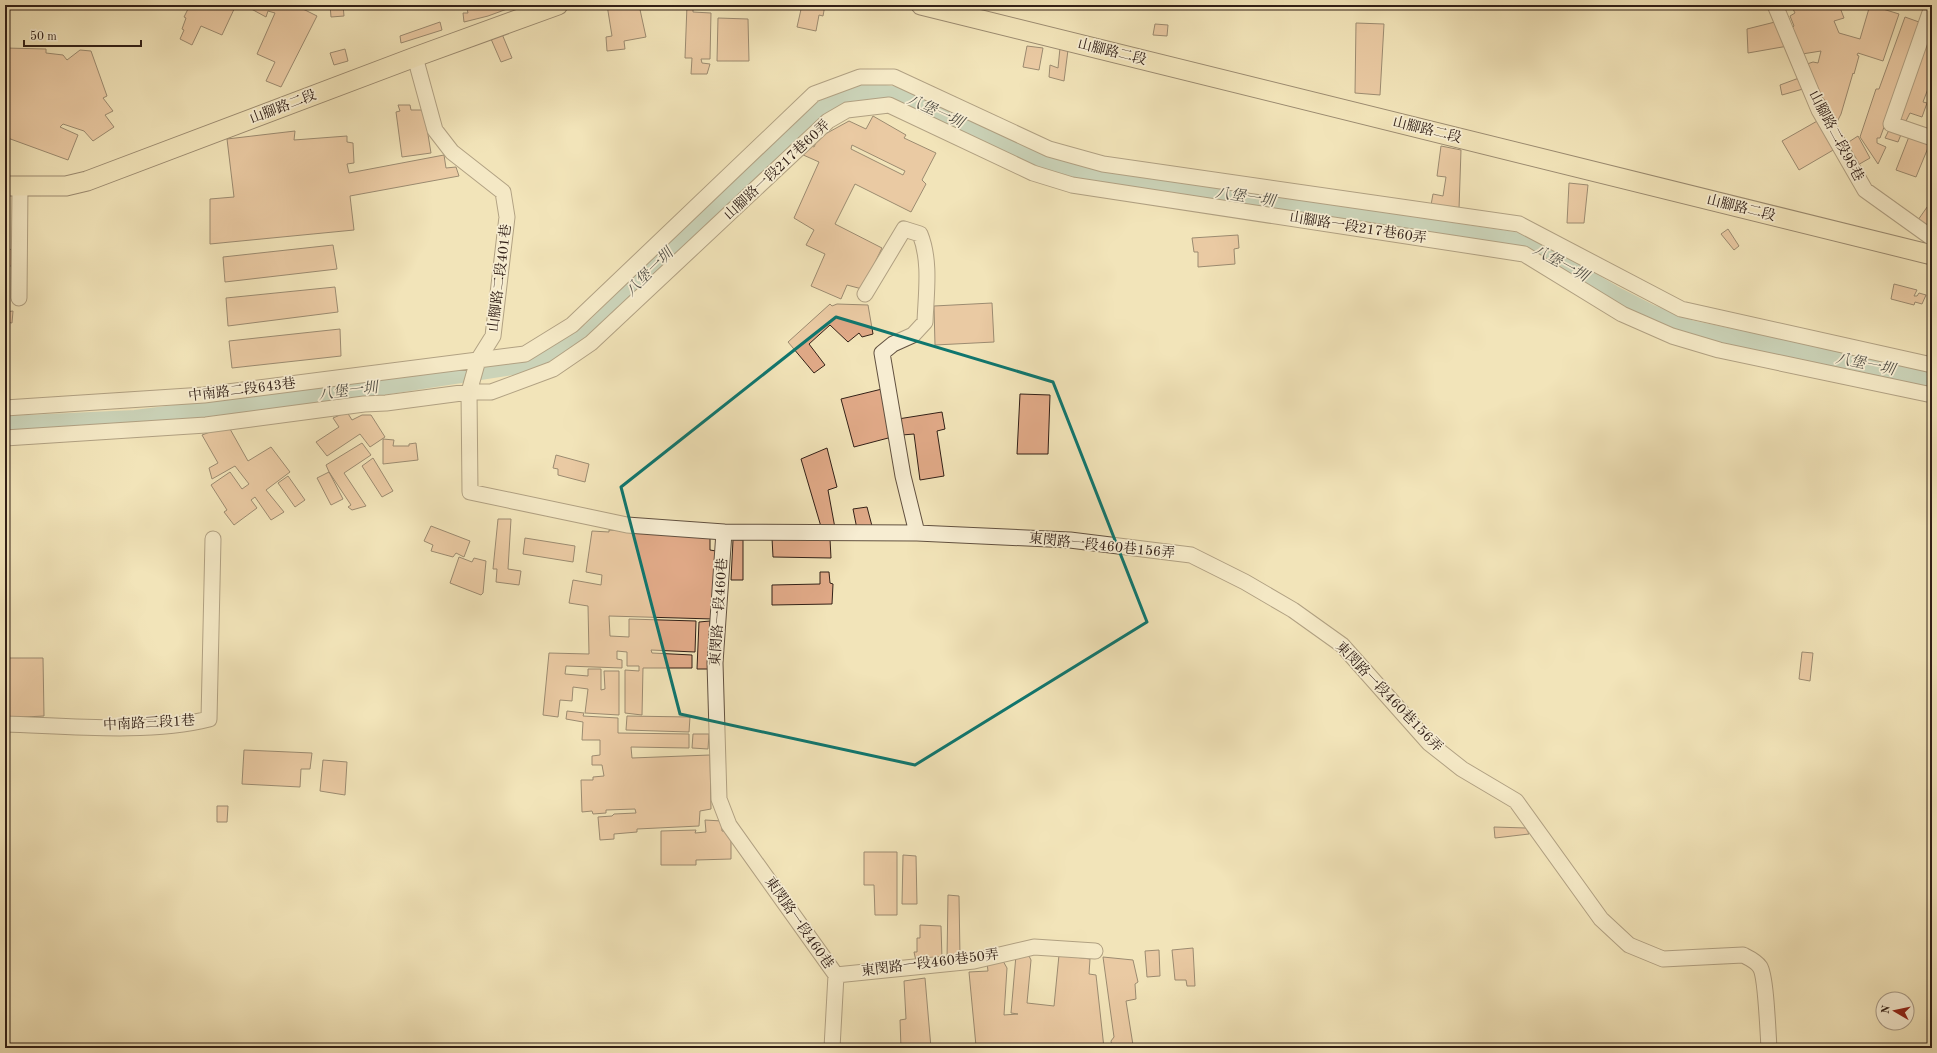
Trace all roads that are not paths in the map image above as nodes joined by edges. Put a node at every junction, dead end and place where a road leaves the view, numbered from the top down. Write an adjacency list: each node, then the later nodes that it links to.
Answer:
1 (558, 5): 5 (main road, 山腳路二段)
2 (921, 5): 9 (main road, 山腳路二段)
3 (1775, 5): 8 (street, 山腳路二段98巷)
4 (1932, 7): 6 (street)
5 (415, 57): 7 (main road, 山腳路二段); 12 (street, 山腳路二段401巷)
6 (1932, 138)
7 (13, 186): 11 (street)
8 (1932, 238)
9 (1932, 255)
10 (866, 294): 19 (street)
11 (19, 298)
12 (478, 360): 13 (street, 中南路二段643巷); 14 (street); 16 (street, 中南路二段643巷)
13 (1932, 365)
14 (469, 392): 15 (street, 山腳路一段217巷60弄); 17 (street, 山腳路一段217巷60弄); 18 (street)
15 (1932, 395)
16 (5, 408)
17 (5, 438)
18 (724, 532): 19 (street, 東閔路一段460巷156弄); 23 (street, 東閔路一段460巷)
19 (917, 533): 25 (street, 東閔路一段460巷156弄)
20 (213, 539): 21 (street, 中南路三段1巷)
21 (5, 724)
22 (1095, 951): 23 (street, 東閔路一段460巷50弄)
23 (836, 975): 24 (street, 東閔路一段460巷)
24 (832, 1048)
25 (1769, 1048)

